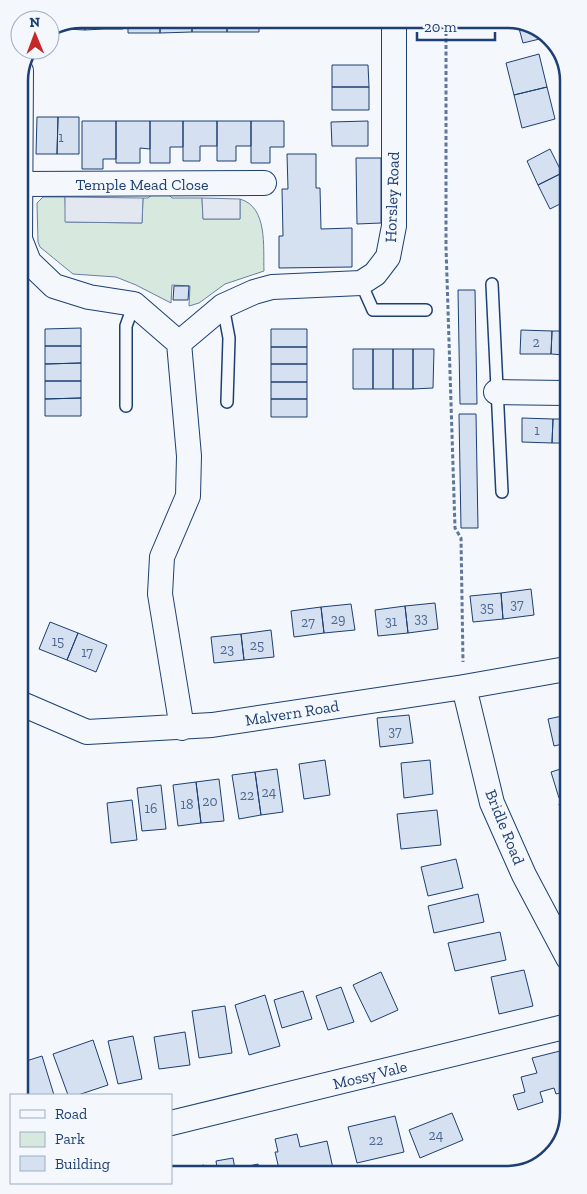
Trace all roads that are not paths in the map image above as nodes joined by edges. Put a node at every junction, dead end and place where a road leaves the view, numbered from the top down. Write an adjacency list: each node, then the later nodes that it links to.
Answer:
1 (394, 28): 5 (street, Horsley Road)
2 (264, 183): 3 (street, Temple Mead Close)
3 (28, 184)
4 (28, 266): 7 (street)
5 (361, 283): 8 (street); 9 (lane)
6 (492, 284): 11 (lane)
7 (134, 304): 10 (street); 14 (lane)
8 (224, 306): 10 (street); 13 (lane)
9 (426, 310)
10 (179, 343): 19 (street)
11 (496, 392): 12 (street); 15 (lane)
12 (560, 392)
13 (226, 402)
14 (126, 406)
15 (502, 492)
16 (560, 670): 17 (street, Malvern Road)
17 (464, 687): 19 (street, Malvern Road); 20 (street, Bridle Road)
18 (28, 707): 19 (street, Malvern Road)
19 (182, 728)
20 (560, 943)
21 (560, 1028): 22 (street, Mossy Vale)
22 (172, 1123)

